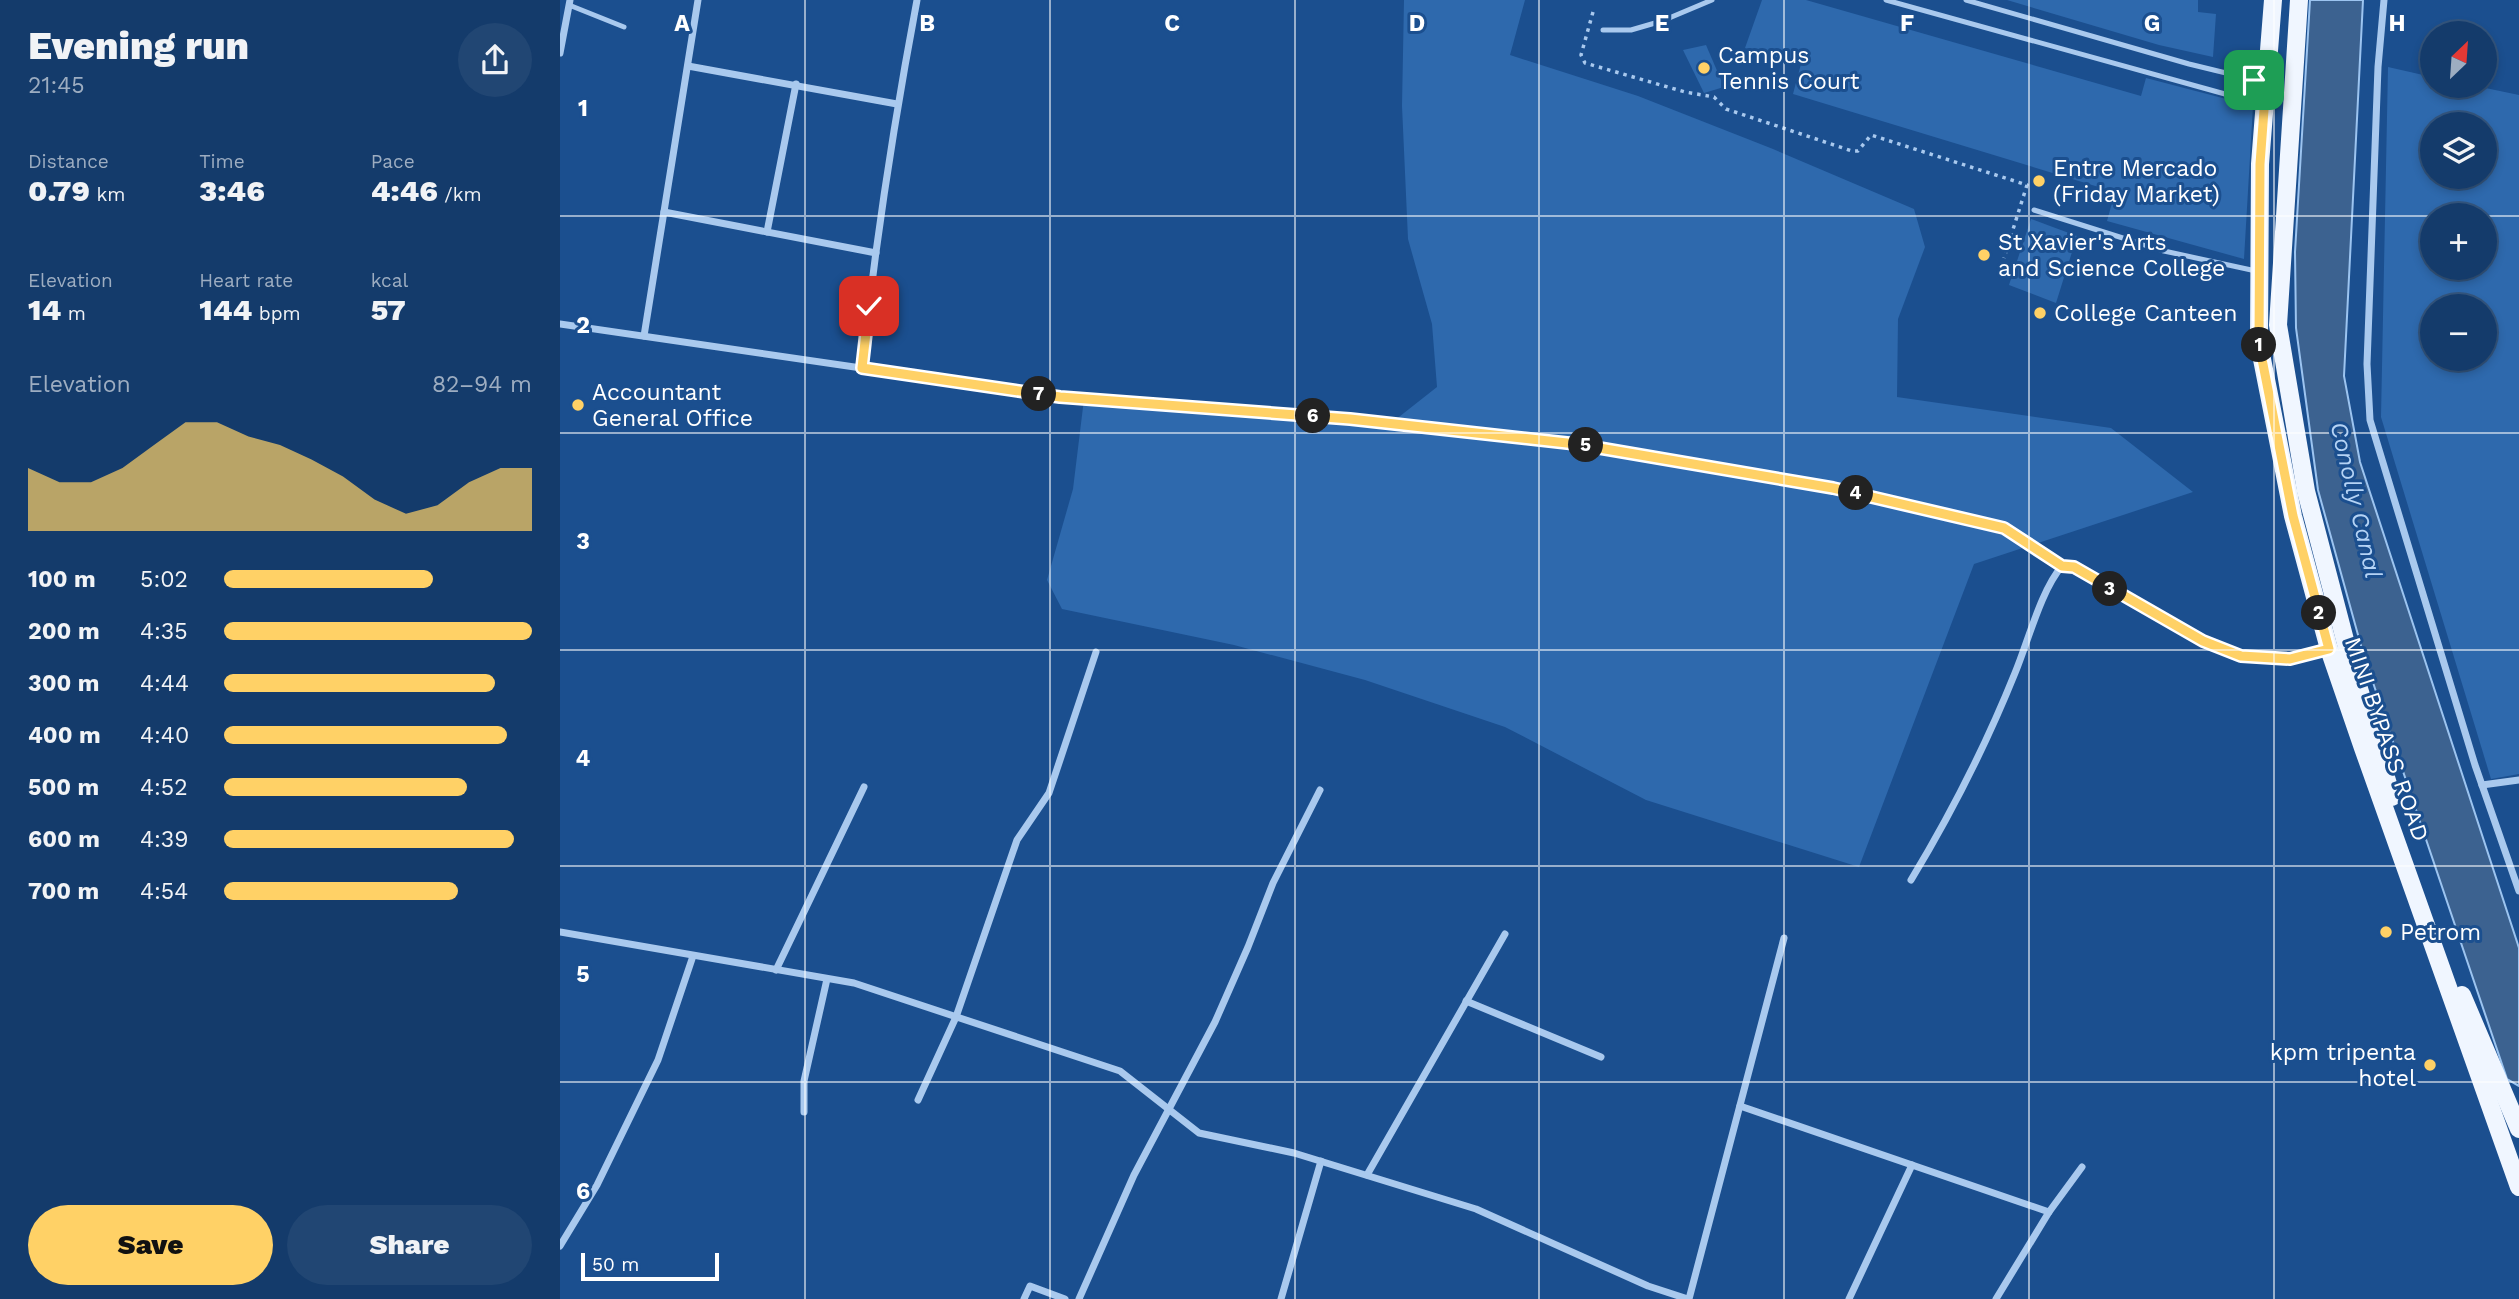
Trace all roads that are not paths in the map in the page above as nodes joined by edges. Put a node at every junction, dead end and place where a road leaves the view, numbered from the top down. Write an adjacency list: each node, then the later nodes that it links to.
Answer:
1 (698, 0): 13 (street)
2 (917, 0): 17 (street)
3 (1712, 0): 11 (lane)
4 (1886, 0): 14 (lane)
5 (1966, 0): 14 (lane)
6 (2273, 0): 15 (main road, MINI BYPASS ROAD)
7 (2299, 0): 48 (main road, MINI BYPASS ROAD)
8 (2384, 0): 30 (street)
9 (566, 3): 10 (lane); 12 (street)
10 (624, 27)
11 (1603, 30)
12 (560, 53)
13 (688, 66): 16 (street); 19 (street)
14 (2238, 76): 15 (lane)
15 (2266, 83): 22 (main road, MINI BYPASS ROAD)
16 (796, 84): 17 (street); 20 (street)
17 (897, 104): 21 (street)
18 (2034, 210): 22 (lane)
19 (664, 212): 20 (street); 24 (street)
20 (768, 232): 21 (street)
21 (876, 253): 25 (street)
22 (2259, 272): 27 (main road, MINI BYPASS ROAD)
23 (560, 324): 24 (street)
24 (644, 336): 25 (street)
25 (862, 368): 26 (street)
26 (2062, 566): 27 (street); 33 (street)
27 (2329, 649): 53 (main road, MINI BYPASS ROAD)
28 (1096, 652): 42 (street)
29 (2519, 780): 30 (street)
30 (2482, 785): 34 (street)
31 (864, 788): 39 (street)
32 (1320, 790): 46 (street)
33 (1911, 880)
34 (2519, 891)
35 (560, 932): 38 (street)
36 (1505, 934): 41 (street)
37 (1784, 938): 45 (street)
38 (693, 956): 39 (street); 55 (street)
39 (776, 970): 40 (street)
40 (827, 979): 42 (street); 47 (street)
41 (1466, 1001): 43 (street); 52 (street)
42 (956, 1017): 44 (street); 46 (street)
43 (1601, 1057)
44 (918, 1100)
45 (1740, 1106): 50 (street); 60 (street)
46 (1168, 1109): 49 (street); 58 (street)
47 (804, 1112)
48 (2519, 1129)
49 (1321, 1161): 52 (street); 59 (street)
50 (1912, 1165): 54 (street); 61 (street)
51 (2082, 1167): 54 (street)
52 (1367, 1175): 60 (street)
53 (2519, 1187)
54 (2049, 1212): 62 (street)
55 (560, 1246)
56 (1024, 1299): 57 (street)
57 (1065, 1299)
58 (1079, 1299)
59 (1281, 1299)
60 (1688, 1299)
61 (1849, 1299)
62 (1996, 1299)

